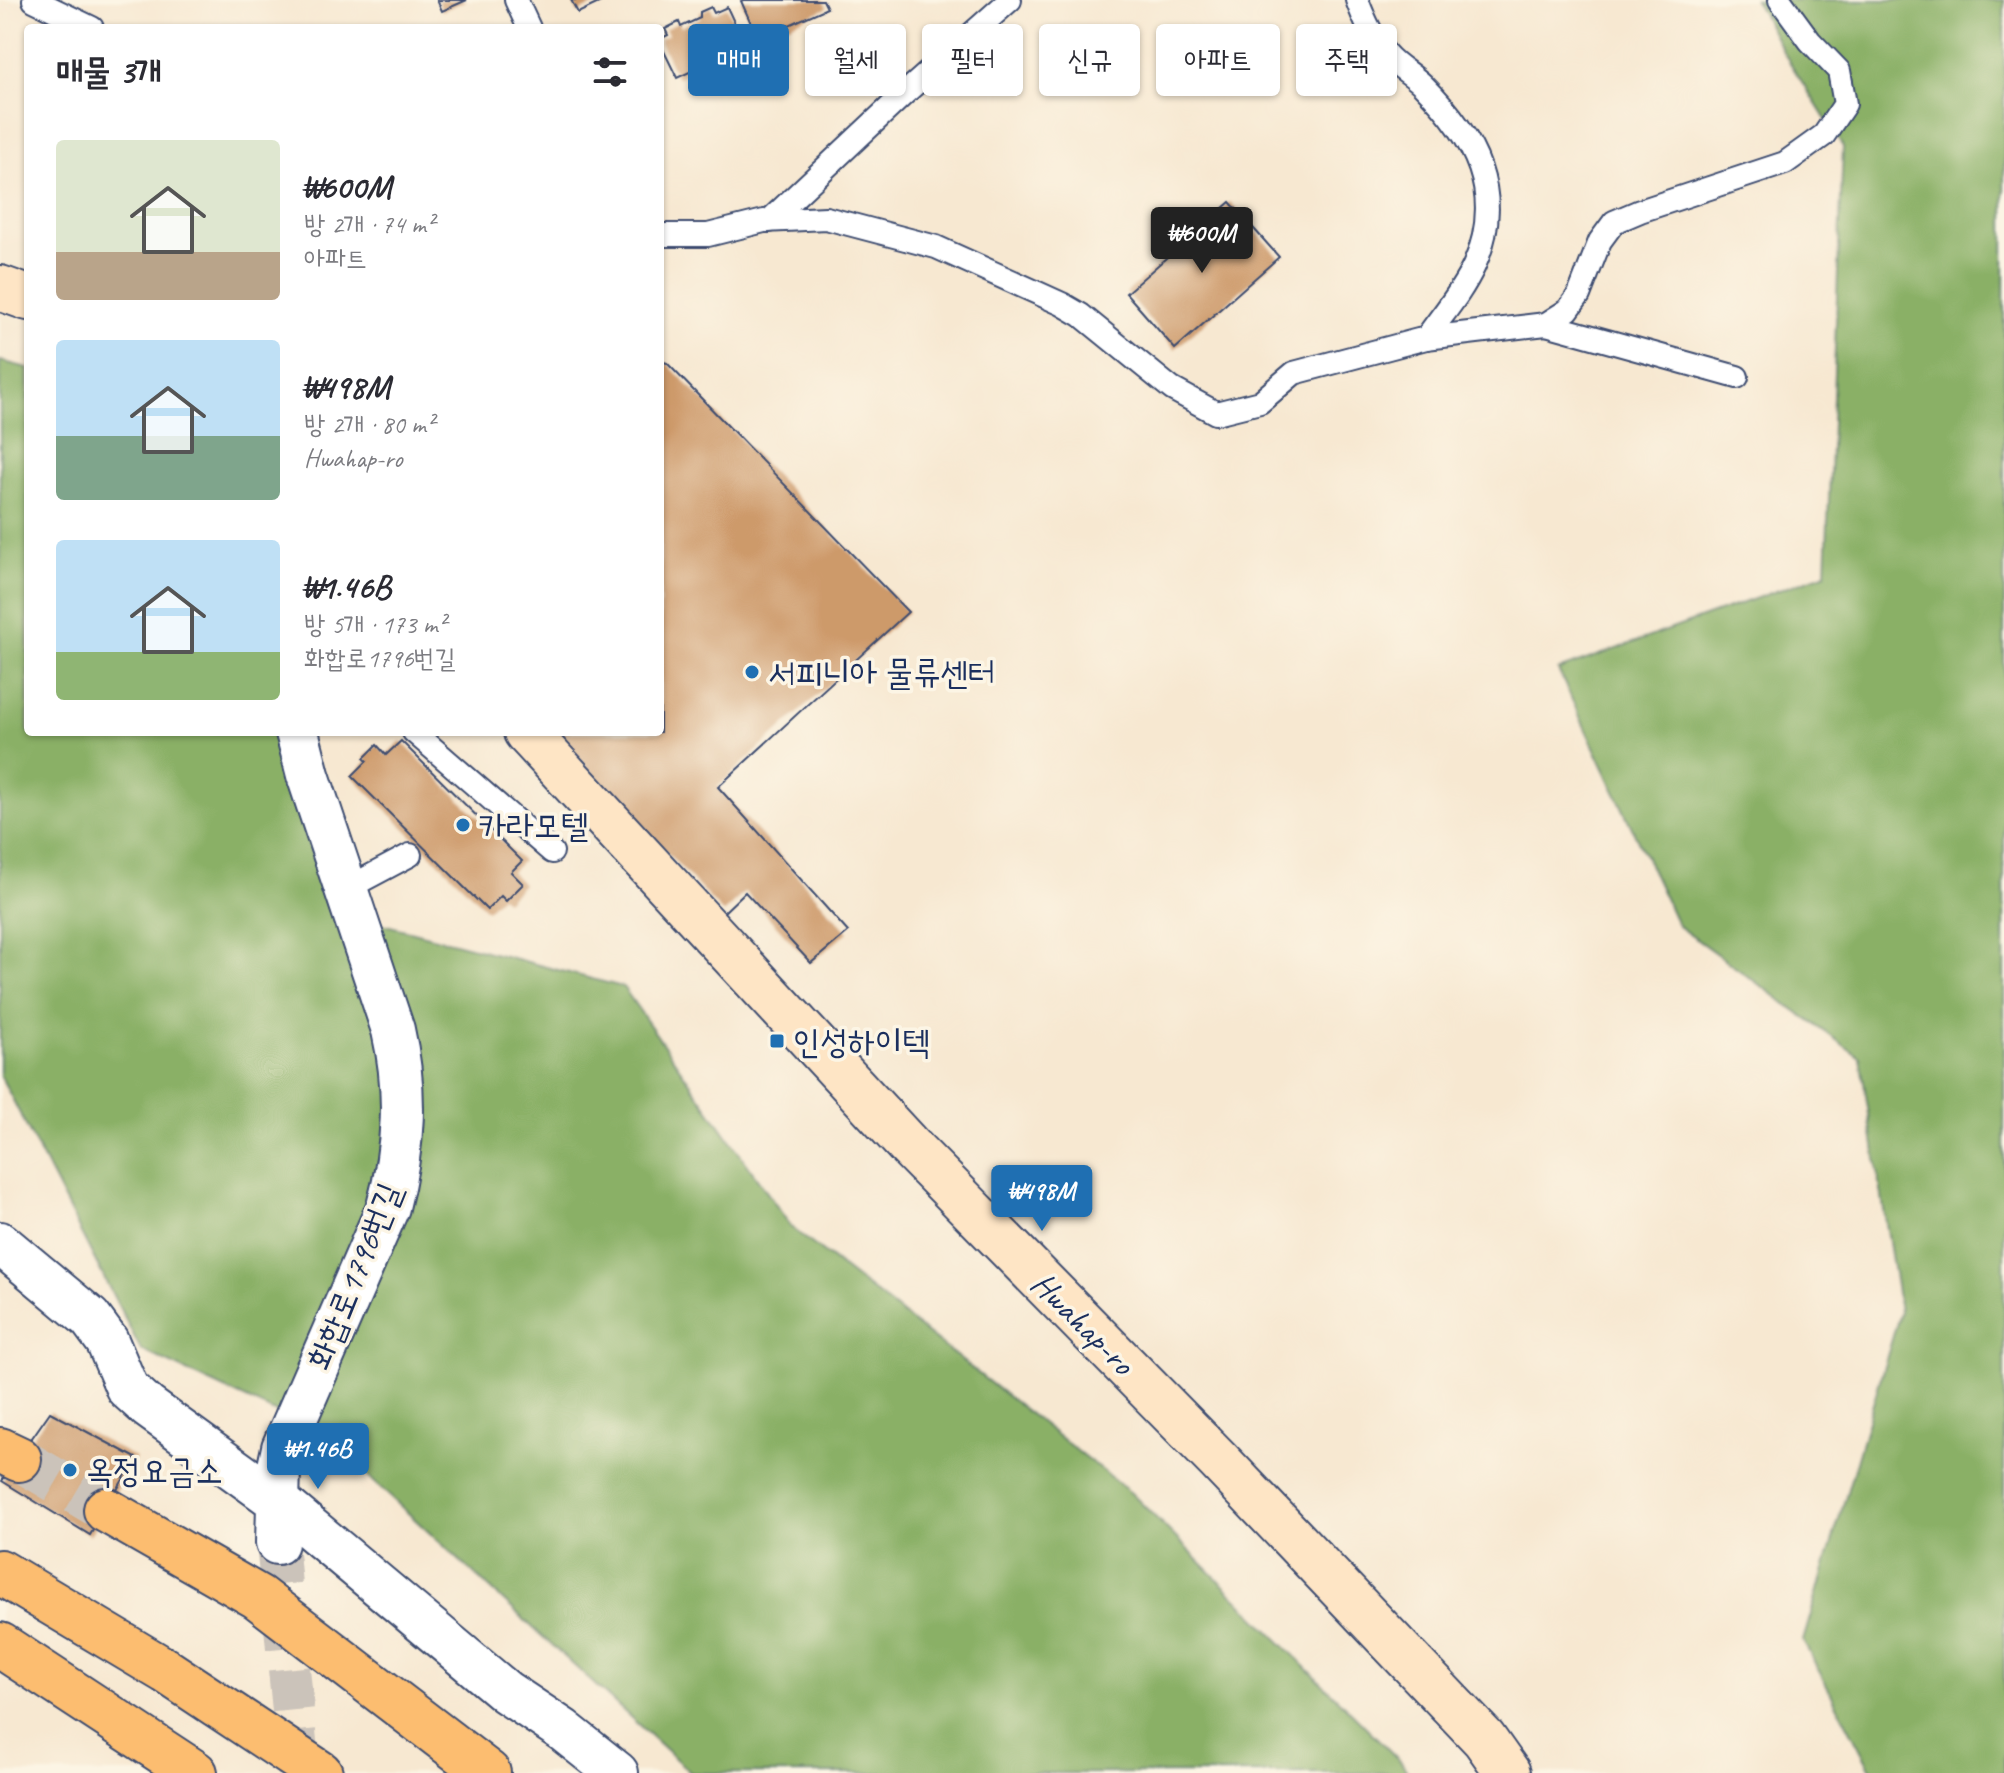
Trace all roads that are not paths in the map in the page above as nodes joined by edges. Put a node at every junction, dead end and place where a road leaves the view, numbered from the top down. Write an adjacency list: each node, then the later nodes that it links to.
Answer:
1 (34, 0): 6 (lane)
2 (516, 0): 7 (lane)
3 (1010, 0): 8 (lane)
4 (1357, 0): 13 (lane)
5 (1780, 0): 12 (lane)
6 (84, 24)
7 (527, 24)
8 (769, 221): 9 (lane); 13 (lane)
9 (664, 235)
10 (0, 288): 11 (main road)
11 (24, 297)
12 (1546, 324): 13 (lane); 14 (lane)
13 (1426, 338)
14 (1737, 377)
15 (304, 736): 20 (street, 화합로1796번길)
16 (419, 736): 18 (lane)
17 (530, 736): 31 (main road, Hwahap-ro)
18 (552, 852)
19 (410, 855): 20 (lane)
20 (346, 889): 22 (street, 화합로1796번길)
21 (0, 1243): 22 (street)
22 (278, 1501): 24 (street, 화합로1796번길); 30 (street)
23 (106, 1510): 29 (highway)
24 (277, 1543)
25 (0, 1572): 28 (highway)
26 (0, 1645): 27 (highway)
27 (195, 1773)
28 (320, 1773)
29 (488, 1773)
30 (617, 1773)
31 (1508, 1773)

